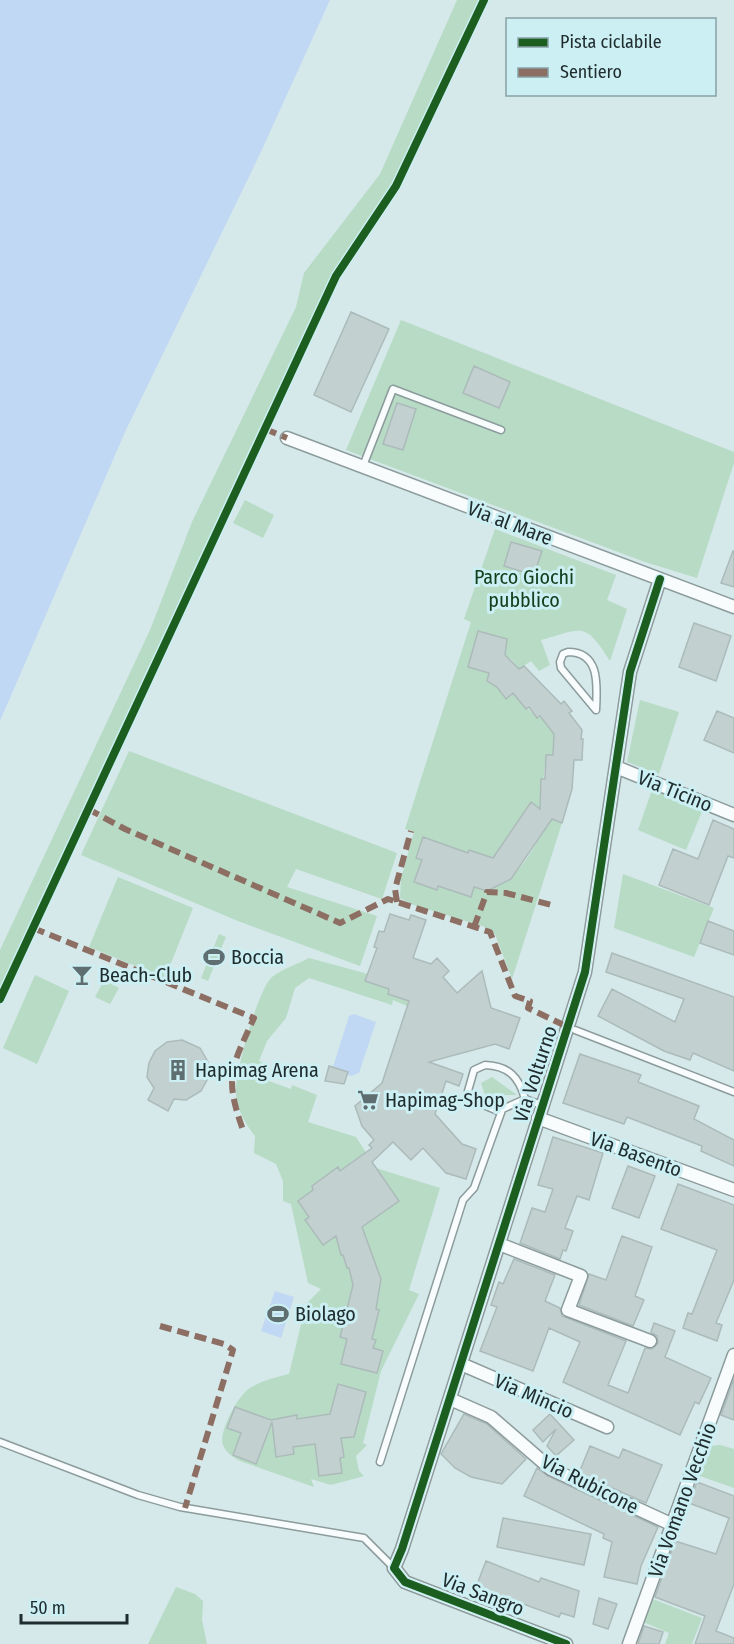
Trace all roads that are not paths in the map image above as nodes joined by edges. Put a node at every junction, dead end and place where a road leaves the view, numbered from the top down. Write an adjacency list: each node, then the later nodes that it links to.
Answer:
1 (501, 430): 3 (lane)
2 (287, 438): 3 (street, Via al Mare)
3 (363, 467): 4 (street, Via al Mare)
4 (660, 579): 5 (street, Via al Mare); 7 (street, Via Volturno)
5 (734, 607)
6 (596, 710): 6 (lane)
7 (616, 767): 8 (street, Via Ticino); 12 (street, Via Volturno)
8 (734, 815)
9 (575, 1030): 10 (lane)
10 (734, 1092)
11 (525, 1099): 12 (lane); 13 (lane); 13 (lane)
12 (543, 1105): 14 (street, Via Volturno)
13 (502, 1110): 23 (lane)
14 (538, 1118): 15 (street, Via Basento); 16 (street, Via Volturno)
15 (734, 1190)
16 (499, 1244): 17 (street); 19 (street, Via Volturno)
17 (650, 1341)
18 (733, 1362): 24 (street, Via Vomano Vecchio)
19 (461, 1364): 20 (street, Via Volturno); 21 (street, Via Mincio)
20 (450, 1399): 24 (street, Via Rubicone); 25 (street, Via Volturno)
21 (608, 1427)
22 (0, 1442): 25 (lane, Via Sangro)
23 (380, 1462)
24 (674, 1525): 27 (street, Via Vomano Vecchio)
25 (394, 1568): 26 (street, Via Sangro)
26 (566, 1644)
27 (630, 1644)

